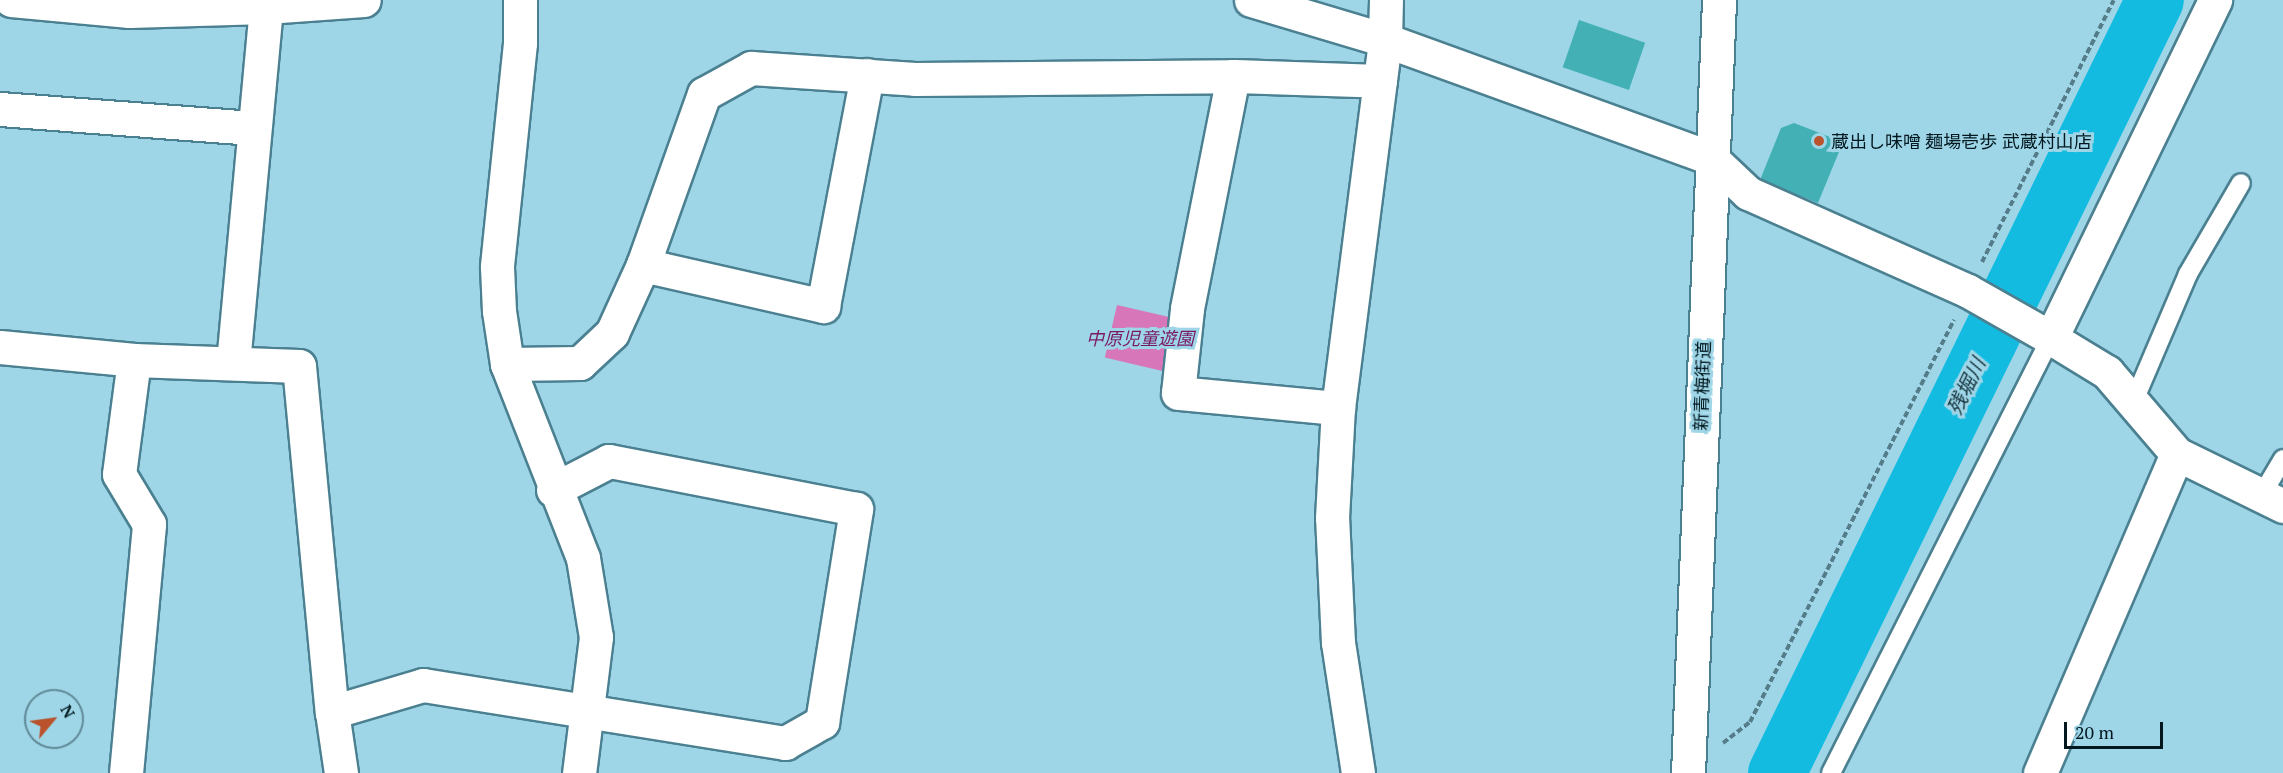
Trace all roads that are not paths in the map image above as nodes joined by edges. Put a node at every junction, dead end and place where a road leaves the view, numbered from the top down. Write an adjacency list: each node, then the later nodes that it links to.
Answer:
1 (11, 0): 9 (street)
2 (364, 0): 8 (street)
3 (520, 0): 23 (street)
4 (1251, 0): 10 (street)
5 (1386, 0): 10 (street)
6 (1719, 0): 16 (street, 新青梅街道)
7 (2215, 0): 19 (street)
8 (316, 2): 9 (street)
9 (266, 8): 15 (street)
10 (1385, 40): 13 (street); 16 (street)
11 (867, 75): 12 (street); 18 (street); 18 (street)
12 (1233, 76): 13 (street); 25 (street)
13 (1380, 81): 25 (street)
14 (0, 109): 15 (street)
15 (254, 128): 22 (street)
16 (1711, 158): 19 (street); 36 (street, 新青梅街道)
17 (2241, 183): 24 (lane)
18 (642, 266): 23 (street)
19 (2047, 335): 24 (street); 37 (lane)
20 (0, 346): 21 (street)
21 (134, 360): 22 (street); 32 (street)
22 (233, 363): 31 (street)
23 (507, 364): 28 (street)
24 (2133, 403): 26 (street)
25 (1338, 408): 35 (street)
26 (2177, 454): 29 (street); 38 (street)
27 (2283, 459): 29 (lane)
28 (553, 490): 30 (street); 30 (street)
29 (2272, 501)
30 (587, 710): 31 (street); 34 (street)
31 (332, 712): 33 (street)
32 (126, 773)
33 (341, 773)
34 (579, 773)
35 (1358, 773)
36 (1688, 773)
37 (1831, 773)
38 (2040, 773)

